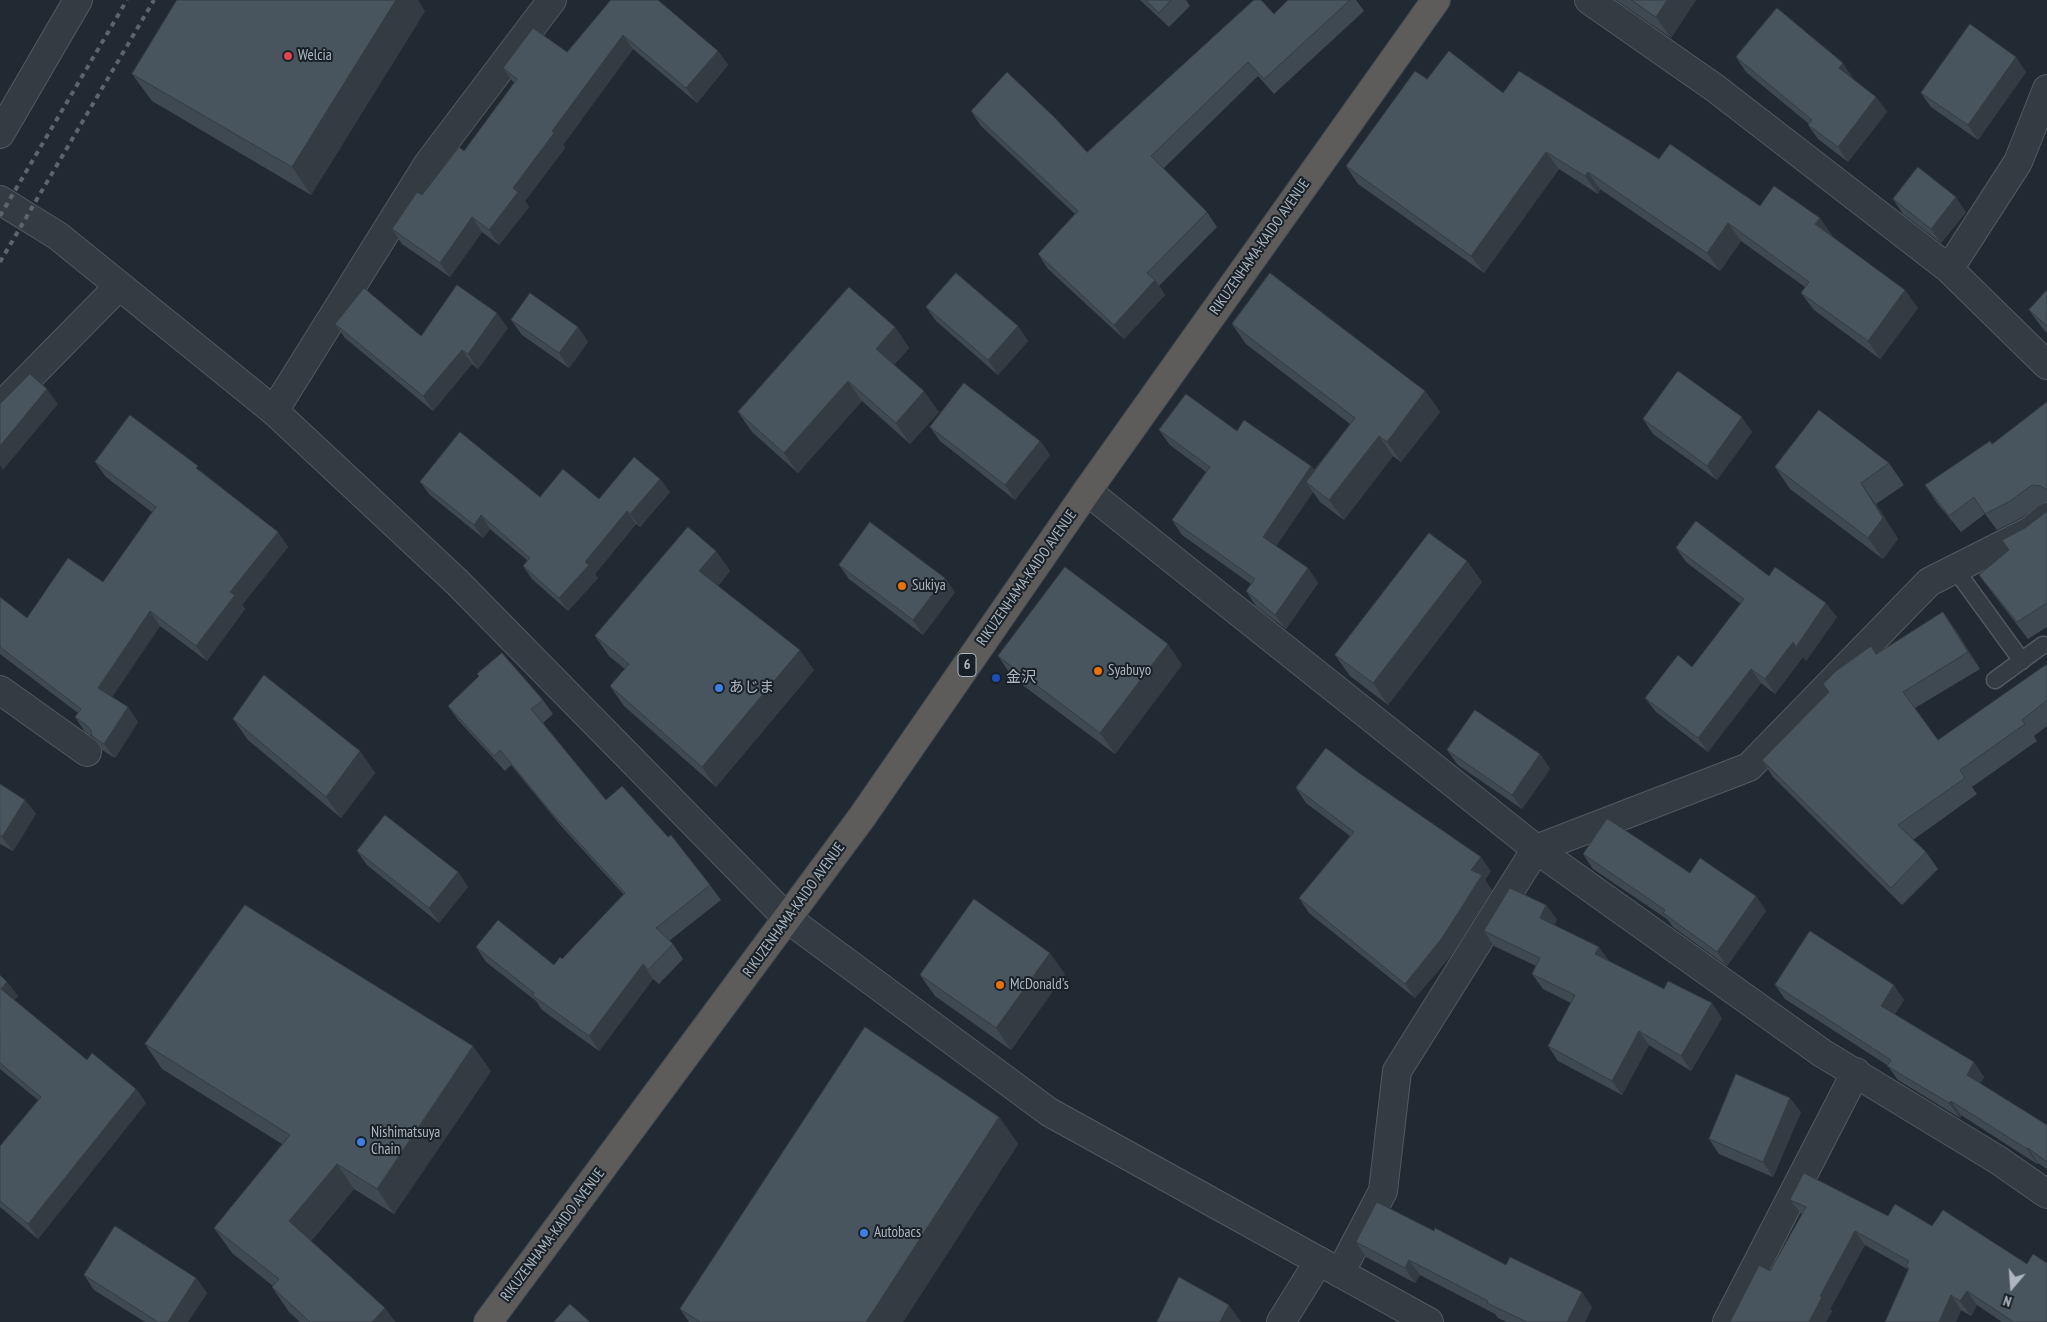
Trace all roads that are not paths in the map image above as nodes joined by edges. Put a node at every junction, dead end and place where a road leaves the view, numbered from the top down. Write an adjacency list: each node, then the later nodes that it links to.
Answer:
1 (78, 0): 6 (street)
2 (552, 0): 12 (street)
3 (1436, 0): 13 (highway, RIKUZENHAMA-KAIDO AVENUE / 6)
4 (1589, 0): 8 (street)
5 (2047, 89): 8 (street)
6 (0, 134)
7 (0, 200): 9 (street)
8 (1949, 269): 10 (street)
9 (119, 286): 11 (street); 12 (street)
10 (2047, 365)
11 (0, 406)
12 (274, 411): 22 (street)
13 (1088, 490): 21 (street); 22 (highway, RIKUZENHAMA-KAIDO AVENUE / 6)
14 (2047, 517): 15 (street)
15 (1955, 569): 17 (lane); 21 (street)
16 (2043, 646): 17 (lane)
17 (2022, 661): 18 (lane)
18 (1995, 680)
19 (0, 690): 20 (street)
20 (87, 752)
21 (1536, 849): 23 (street); 25 (street)
22 (788, 919): 25 (street); 26 (highway, RIKUZENHAMA-KAIDO AVENUE / 6)
23 (1856, 1072): 24 (street); 29 (street)
24 (2047, 1194)
25 (1329, 1267): 27 (street); 28 (street)
26 (488, 1322)
27 (1281, 1322)
28 (1429, 1322)
29 (1727, 1322)

